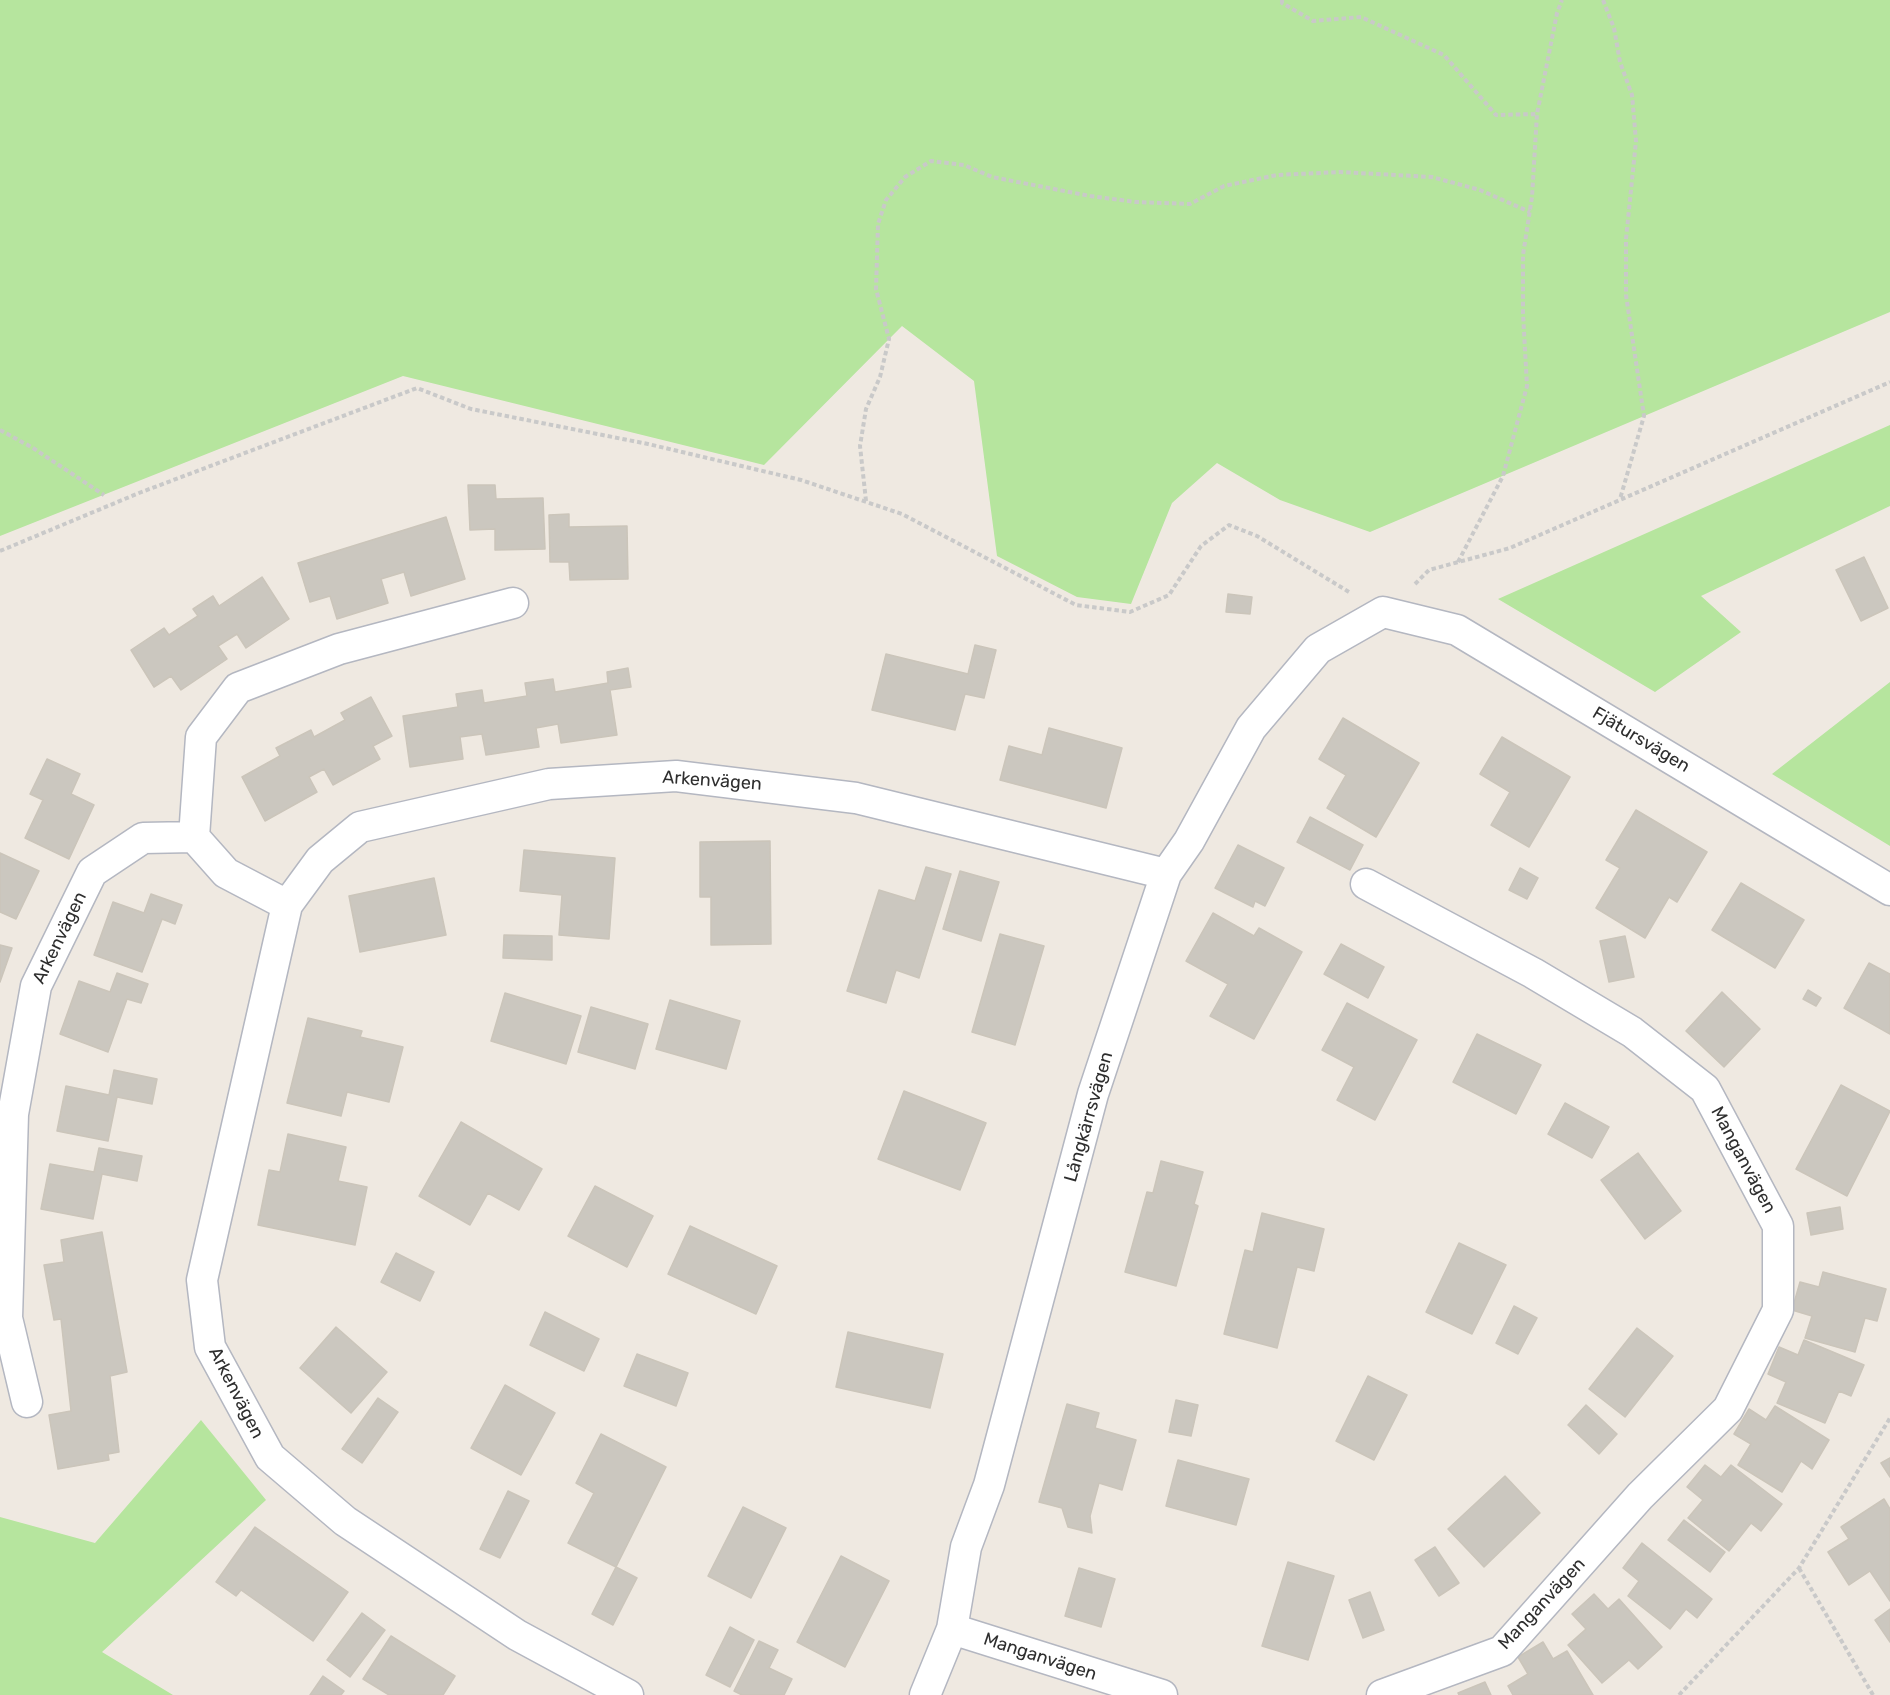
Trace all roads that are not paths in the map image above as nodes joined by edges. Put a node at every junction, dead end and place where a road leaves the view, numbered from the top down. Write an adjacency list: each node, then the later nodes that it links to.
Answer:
1 (513, 603): 3 (street)
2 (1383, 612): 4 (street, Långkärrsvägen); 6 (street, Fjätursvägen)
3 (194, 837): 7 (street); 8 (street, Arkenvägen)
4 (1166, 874): 7 (street, Arkenvägen); 9 (street, Långkärrsvägen)
5 (1366, 884): 13 (street, Manganvägen)
6 (1890, 890)
7 (286, 905): 10 (street, Arkenvägen)
8 (27, 1402)
9 (952, 1629): 11 (street, Långkärrsvägen); 12 (street, Manganvägen)
10 (628, 1695)
11 (925, 1695)
12 (1162, 1695)
13 (1382, 1695)

